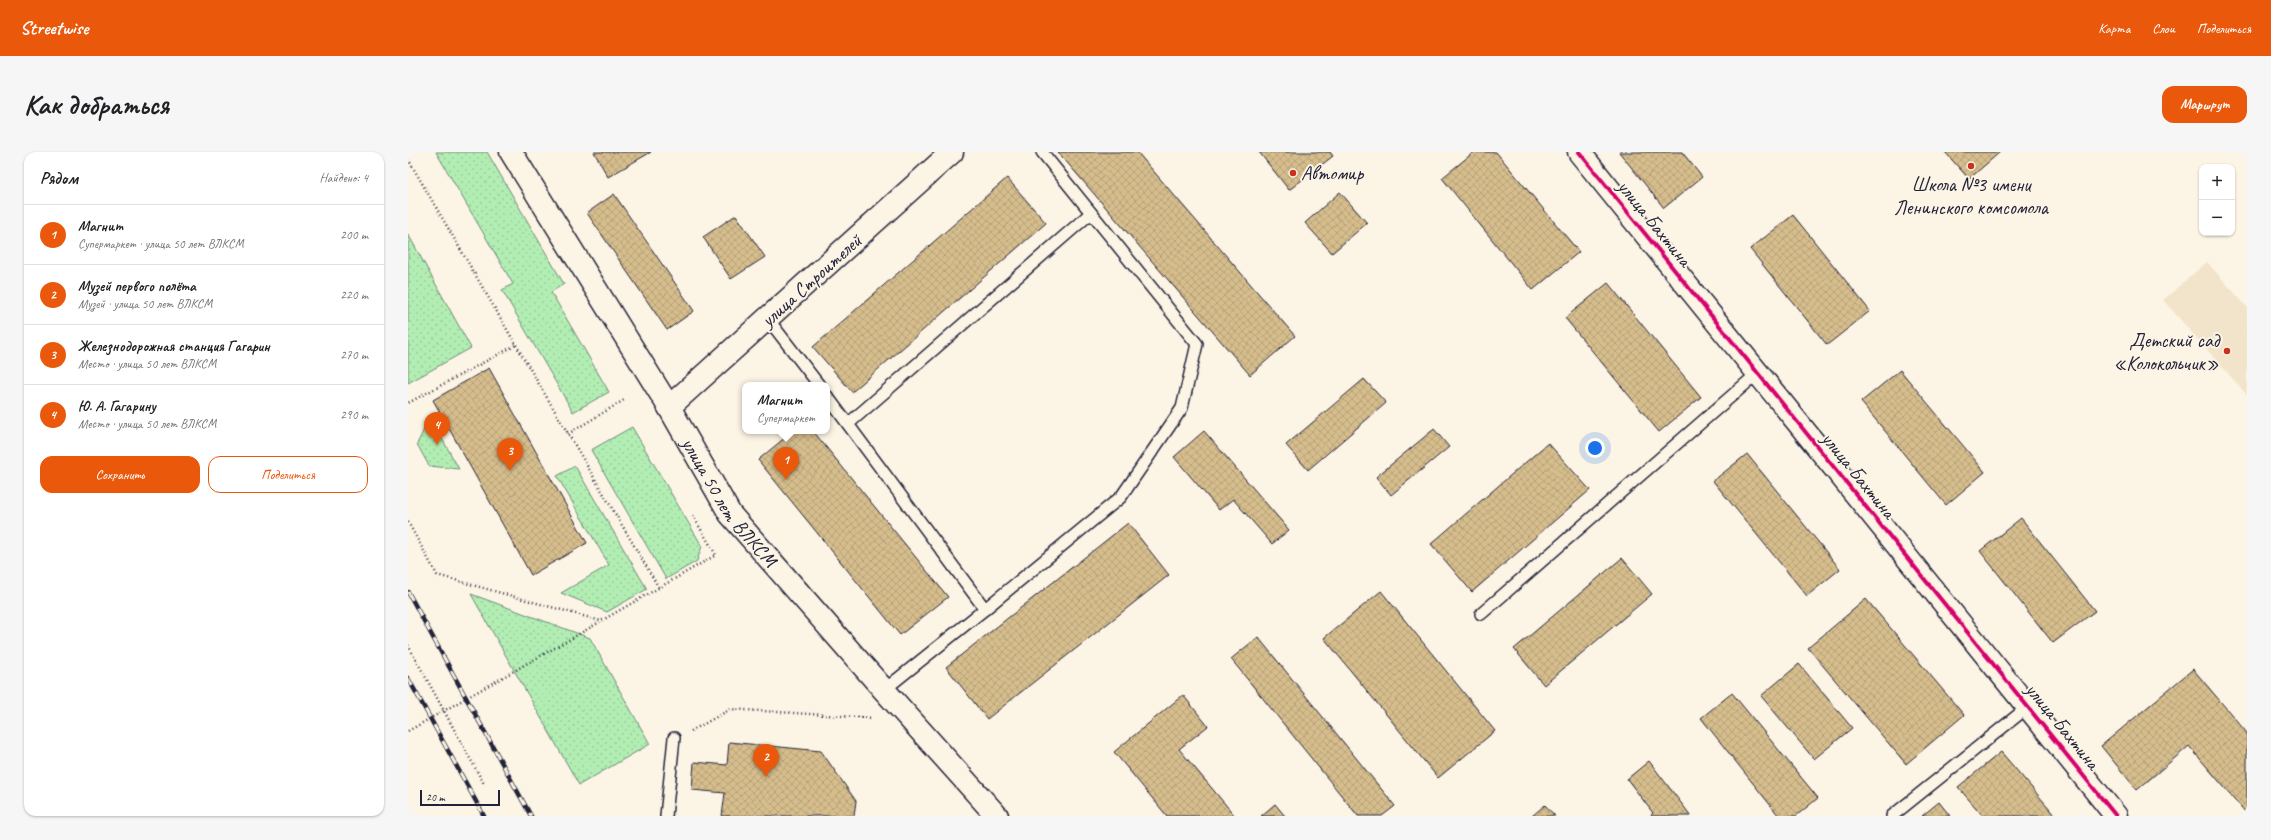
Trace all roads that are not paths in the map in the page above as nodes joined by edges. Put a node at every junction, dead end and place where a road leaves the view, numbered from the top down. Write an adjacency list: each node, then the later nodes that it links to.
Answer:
1 (511, 152): 10 (main road, улица 50 лет ВЛКСМ)
2 (952, 152): 6 (main road, улица Строителей)
3 (1042, 152): 5 (lane)
4 (1578, 152): 7 (main road, улица Бахтина)
5 (1091, 213): 11 (lane); 12 (lane)
6 (768, 319): 8 (lane); 10 (main road, улица Строителей)
7 (1758, 373): 13 (lane); 15 (main road, улица Бахтина)
8 (817, 382)
9 (830, 400): 11 (lane)
10 (669, 407): 14 (main road, улица 50 лет ВЛКСМ)
11 (848, 424): 12 (lane)
12 (985, 609): 14 (lane)
13 (1481, 614)
14 (884, 690): 18 (main road, улица 50 лет ВЛКСМ)
15 (2028, 707): 19 (lane); 20 (main road, улица Бахтина)
16 (674, 739): 17 (lane)
17 (666, 816)
18 (997, 816)
19 (1892, 816)
20 (2116, 816)

